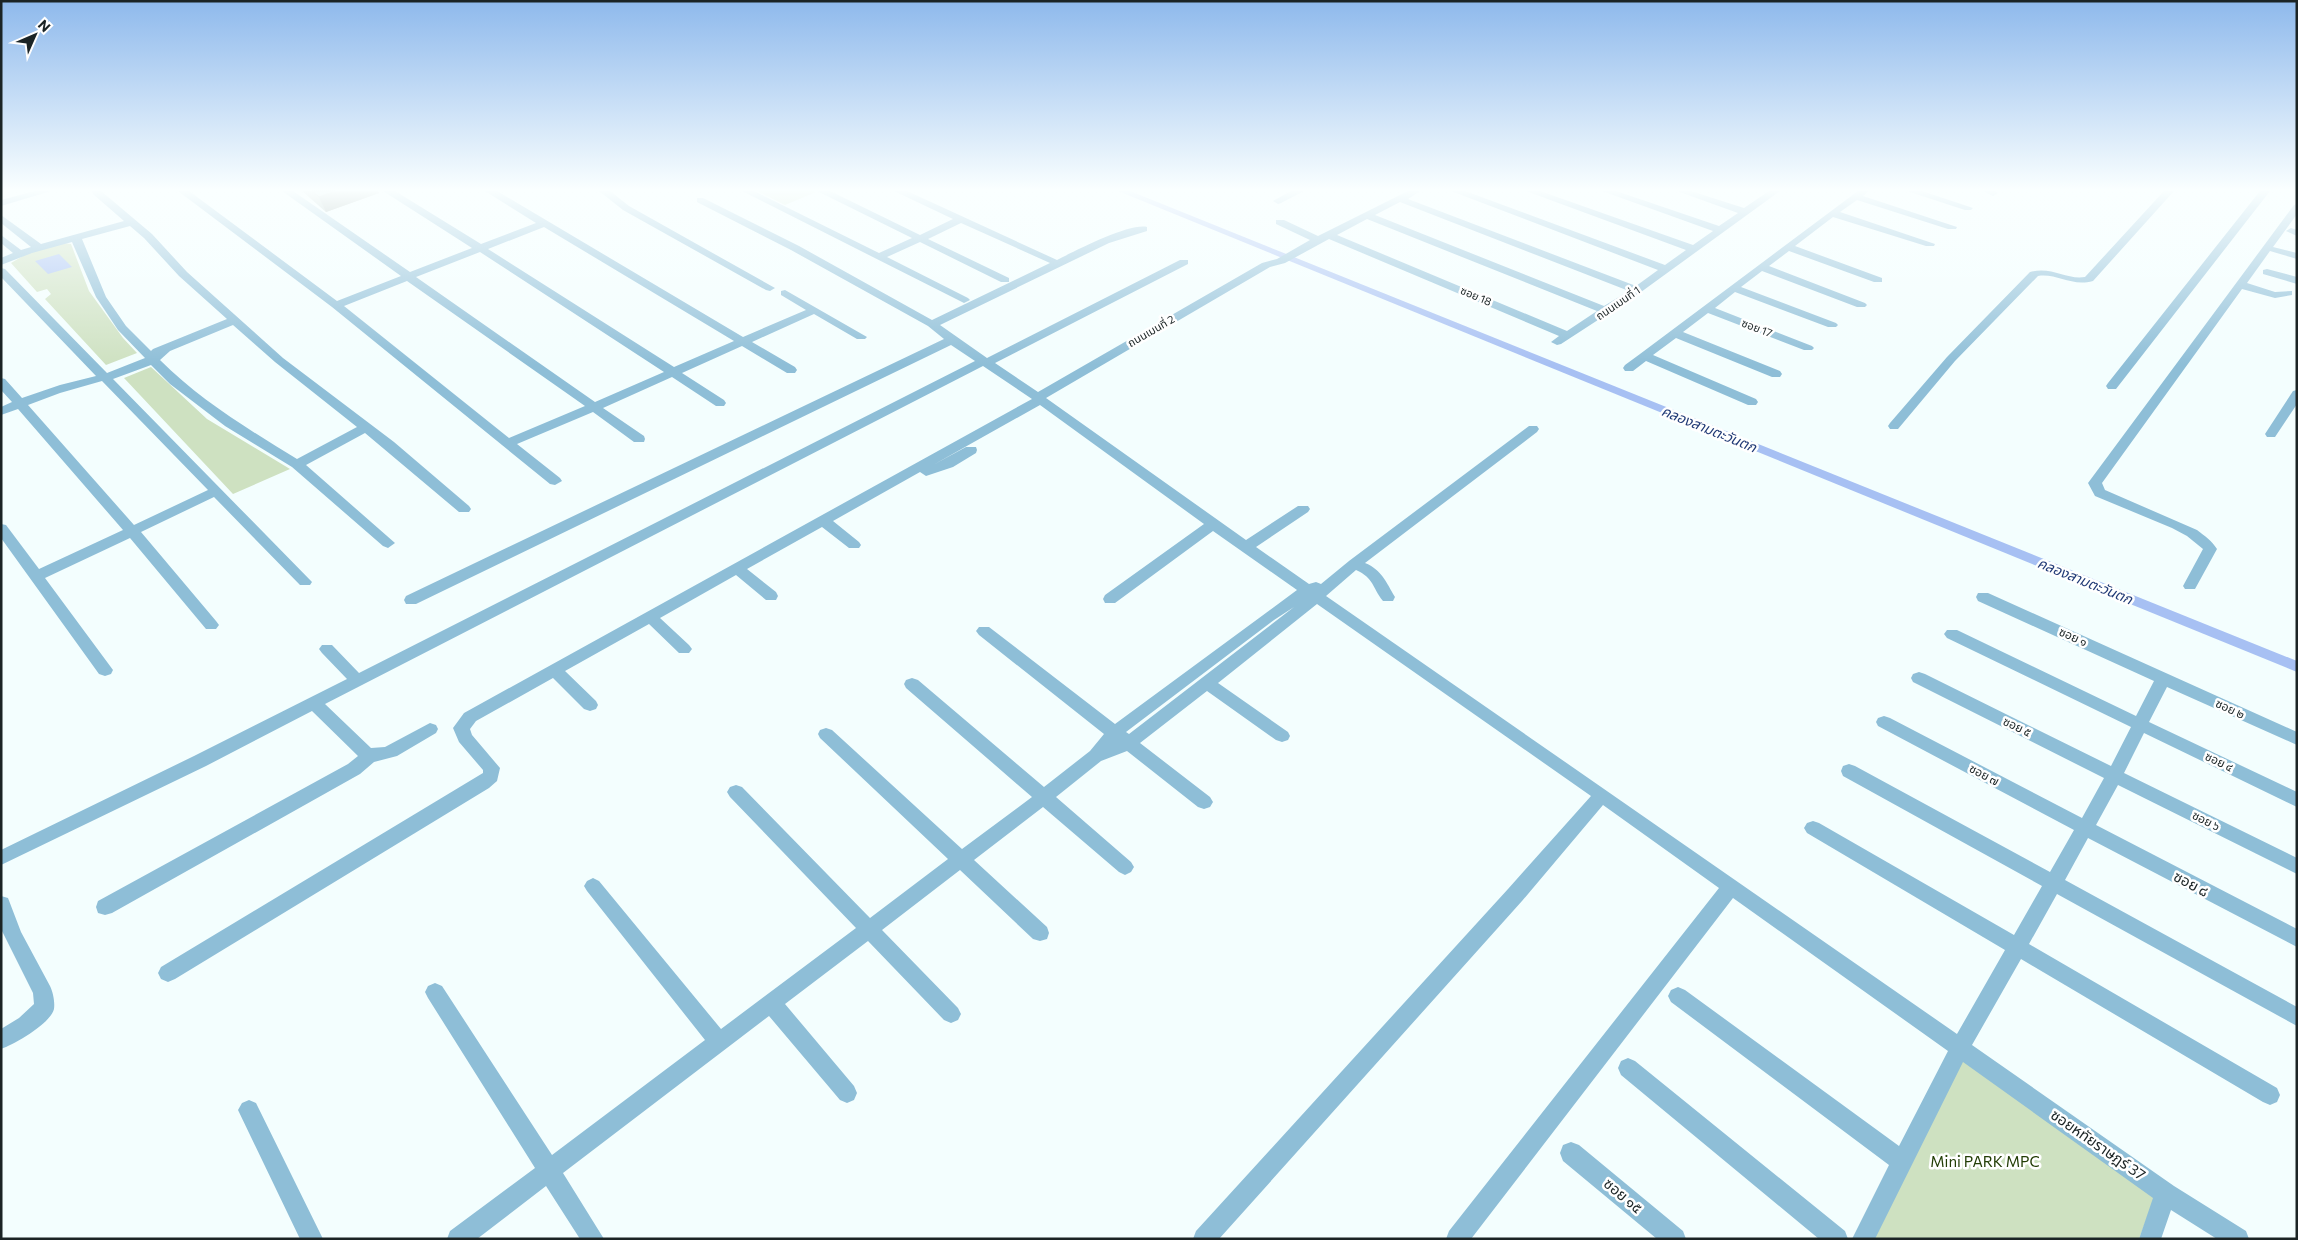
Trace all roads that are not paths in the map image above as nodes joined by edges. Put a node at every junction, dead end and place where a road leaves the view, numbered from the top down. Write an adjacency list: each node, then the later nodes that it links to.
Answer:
1 (14, 249): 28 (street)
2 (36, 249): 28 (street)
3 (81, 249): 64 (street)
4 (160, 249): 54 (street)
5 (262, 249): 49 (street)
6 (368, 249): 38 (street)
7 (481, 249): 38 (street); 69 (street)
8 (588, 249): 61 (street)
9 (700, 249): 43 (street)
10 (797, 249): 55 (street, ซอยหทัยราษฎร์ 37)
11 (864, 249): 30 (street)
12 (898, 249): 30 (street)
13 (943, 249): 39 (street)
14 (1027, 249): 31 (street)
15 (1090, 249): 55 (street)
16 (1297, 249): 75 (street, ถนนเมนที่ 2)
17 (1349, 249): 58 (street, ซอย 18)
18 (1449, 249): 53 (street)
19 (1530, 249): 45 (street)
20 (1612, 249): 35 (street)
21 (1694, 249): 35 (street, ถนนเมนที่ 1)
22 (1785, 249): 34 (street)
23 (1792, 249): 40 (street)
24 (2116, 249): 81 (street)
25 (2220, 249): 73 (street)
26 (2266, 249): 42 (street)
27 (2274, 250): 29 (street)
28 (20, 254): 32 (street)
29 (2297, 256)
30 (880, 257): 48 (street)
31 (1053, 261)
32 (1, 262)
33 (1184, 262): 66 (street)
34 (1761, 267): 44 (street); 50 (street)
35 (1666, 269): 45 (street, ถนนเมนที่ 1)
36 (1, 271): 70 (street)
37 (2267, 272): 41 (street)
38 (406, 276): 49 (street); 79 (street)
39 (1005, 280)
40 (1878, 280)
41 (2297, 281)
42 (2240, 285): 47 (street); 103 (street)
43 (770, 288)
44 (1733, 288): 51 (street); 56 (street)
45 (1637, 290): 53 (street, ถนนเมนที่ 1)
46 (785, 293): 52 (street)
47 (2288, 293)
48 (964, 300)
49 (336, 305): 86 (street)
50 (1861, 305)
51 (1706, 308): 57 (street); 63 (street, ซอย 17)
52 (814, 310): 59 (street); 61 (street)
53 (1606, 312): 58 (street, ถนนเมนที่ 1)
54 (235, 320): 64 (street); 82 (street)
55 (932, 324): 60 (street, ซอยหทัยราษฎร์ 37)
56 (1832, 325)
57 (1675, 333): 65 (street); 71 (street)
58 (1567, 335): 62 (street, ถนนเมนที่ 1)
59 (861, 337)
60 (952, 340): 66 (street, ซอยหทัยราษฎร์ 37); 109 (street)
61 (743, 341): 68 (street); 69 (street)
62 (1557, 342)
63 (1808, 348)
64 (151, 356): 70 (street); 87 (street)
65 (1644, 356): 67 (street); 76 (street)
66 (985, 362): 75 (street, ซอยหทัยราษฎร์ 37); 121 (street)
67 (1629, 368)
68 (790, 370)
69 (672, 371): 77 (street); 79 (street)
70 (103, 374): 78 (street); 89 (street)
71 (1776, 374)
72 (1, 382): 78 (street)
73 (2112, 386)
74 (2297, 394): 84 (street)
75 (1041, 401): 92 (street, ถนนเมนที่ 2); 93 (street, ซอยหทัยราษฎร์ 37)
76 (1752, 402)
77 (720, 403)
78 (20, 404): 80 (street); 95 (street)
79 (593, 407): 85 (street); 86 (street)
80 (1, 410)
81 (1894, 426)
82 (364, 428): 87 (street); 90 (street)
83 (1533, 429): 99 (street)
84 (2271, 434)
85 (640, 439)
86 (507, 443): 88 (street)
87 (297, 464): 96 (street)
88 (555, 481)
89 (217, 491): 95 (street); 102 (street)
90 (464, 509)
91 (1303, 509): 98 (street)
92 (822, 520): 97 (street); 100 (street, ถนนเมนที่ 2)
93 (1213, 524): 98 (street, ซอยหทัยราษฎร์ 37); 108 (street)
94 (1, 528): 101 (street)
95 (132, 531): 101 (street); 112 (street)
96 (388, 543)
97 (854, 545)
98 (1246, 547): 104 (street, ซอยหทัยราษฎร์ 37)
99 (1354, 564): 104 (street); 107 (street)
100 (737, 568): 105 (street); 110 (street, ถนนเมนที่ 2)
101 (37, 576): 117 (street)
102 (305, 582)
103 (2190, 586)
104 (1312, 593): 111 (street); 139 (street, ซอยหทัยราษฎร์ 37)
105 (771, 596)
106 (1983, 597): 120 (street, ซอย ๑)
107 (1388, 598)
108 (1110, 599)
109 (411, 600)
110 (650, 617): 116 (street); 118 (street, ถนนเมนที่ 2)
111 (1276, 620): 122 (street); 129 (street)
112 (211, 625)
113 (984, 631): 129 (street)
114 (1952, 634): 127 (street, ซอย ๔)
115 (327, 649): 121 (street)
116 (684, 649)
117 (106, 670)
118 (554, 670): 125 (street); 159 (street, ถนนเมนที่ 2)
119 (1919, 678): 137 (street, ซอย ๕)
120 (2163, 678): 127 (street); 132 (street, ซอย ๒)
121 (358, 681): 124 (street)
122 (1207, 683): 131 (street); 133 (street)
123 (912, 684): 140 (street)
124 (314, 703): 134 (street); 145 (street)
125 (590, 705)
126 (1884, 722): 144 (street, ซอย ๗)
127 (2142, 724): 137 (street); 141 (street, ซอย ๔)
128 (430, 729): 134 (street)
129 (1115, 732): 133 (street); 135 (street)
130 (826, 734): 146 (street)
131 (1282, 736)
132 (2297, 739)
133 (1129, 743): 135 (street); 142 (street)
134 (370, 756): 153 (street)
135 (1096, 756): 140 (street)
136 (1849, 771): 149 (street)
137 (2115, 775): 144 (street); 148 (street, ซอย ๖)
138 (736, 792): 154 (street)
139 (1602, 795): 151 (street, ซอยหทัยราษฎร์ 37); 179 (street)
140 (1044, 796): 146 (street); 147 (street)
141 (2297, 800)
142 (1204, 802)
143 (1813, 828): 158 (street)
144 (2085, 828): 149 (street); 157 (street, ซอย ๘)
145 (1, 858)
146 (960, 859): 154 (street); 155 (street)
147 (1125, 867)
148 (2297, 867)
149 (2052, 883): 158 (street); 164 (street)
150 (593, 886): 166 (street)
151 (1731, 886): 167 (street, ซอยหทัยราษฎร์ 37); 180 (street)
152 (1, 904): 156 (street)
153 (105, 907)
154 (868, 930): 162 (street); 163 (street)
155 (1040, 933)
156 (7, 939): 165 (street)
157 (2297, 939)
158 (2018, 947): 167 (street); 170 (street)
159 (168, 973)
160 (435, 992): 174 (street)
161 (1678, 996): 173 (street)
162 (772, 1004): 166 (street); 169 (street)
163 (951, 1014)
164 (2297, 1017)
165 (1, 1040)
166 (719, 1042): 174 (street)
167 (1960, 1048): 173 (street); 175 (street, ซอยหทัยราษฎร์ 37)
168 (1628, 1068): 182 (street)
169 (847, 1093)
170 (2270, 1096)
171 (249, 1110): 176 (street)
172 (1571, 1153): 181 (street, ซอย ๑๕)
173 (1903, 1162): 183 (street)
174 (549, 1170): 177 (street); 178 (street)
175 (2166, 1194): 184 (street); 185 (street, ซอยหทัยราษฎร์ 37)
176 (312, 1239)
177 (458, 1239)
178 (593, 1239)
179 (1204, 1239)
180 (1457, 1239)
181 (1674, 1239)
182 (1837, 1239)
183 (1863, 1239)
184 (2150, 1239)
185 (2238, 1239)

